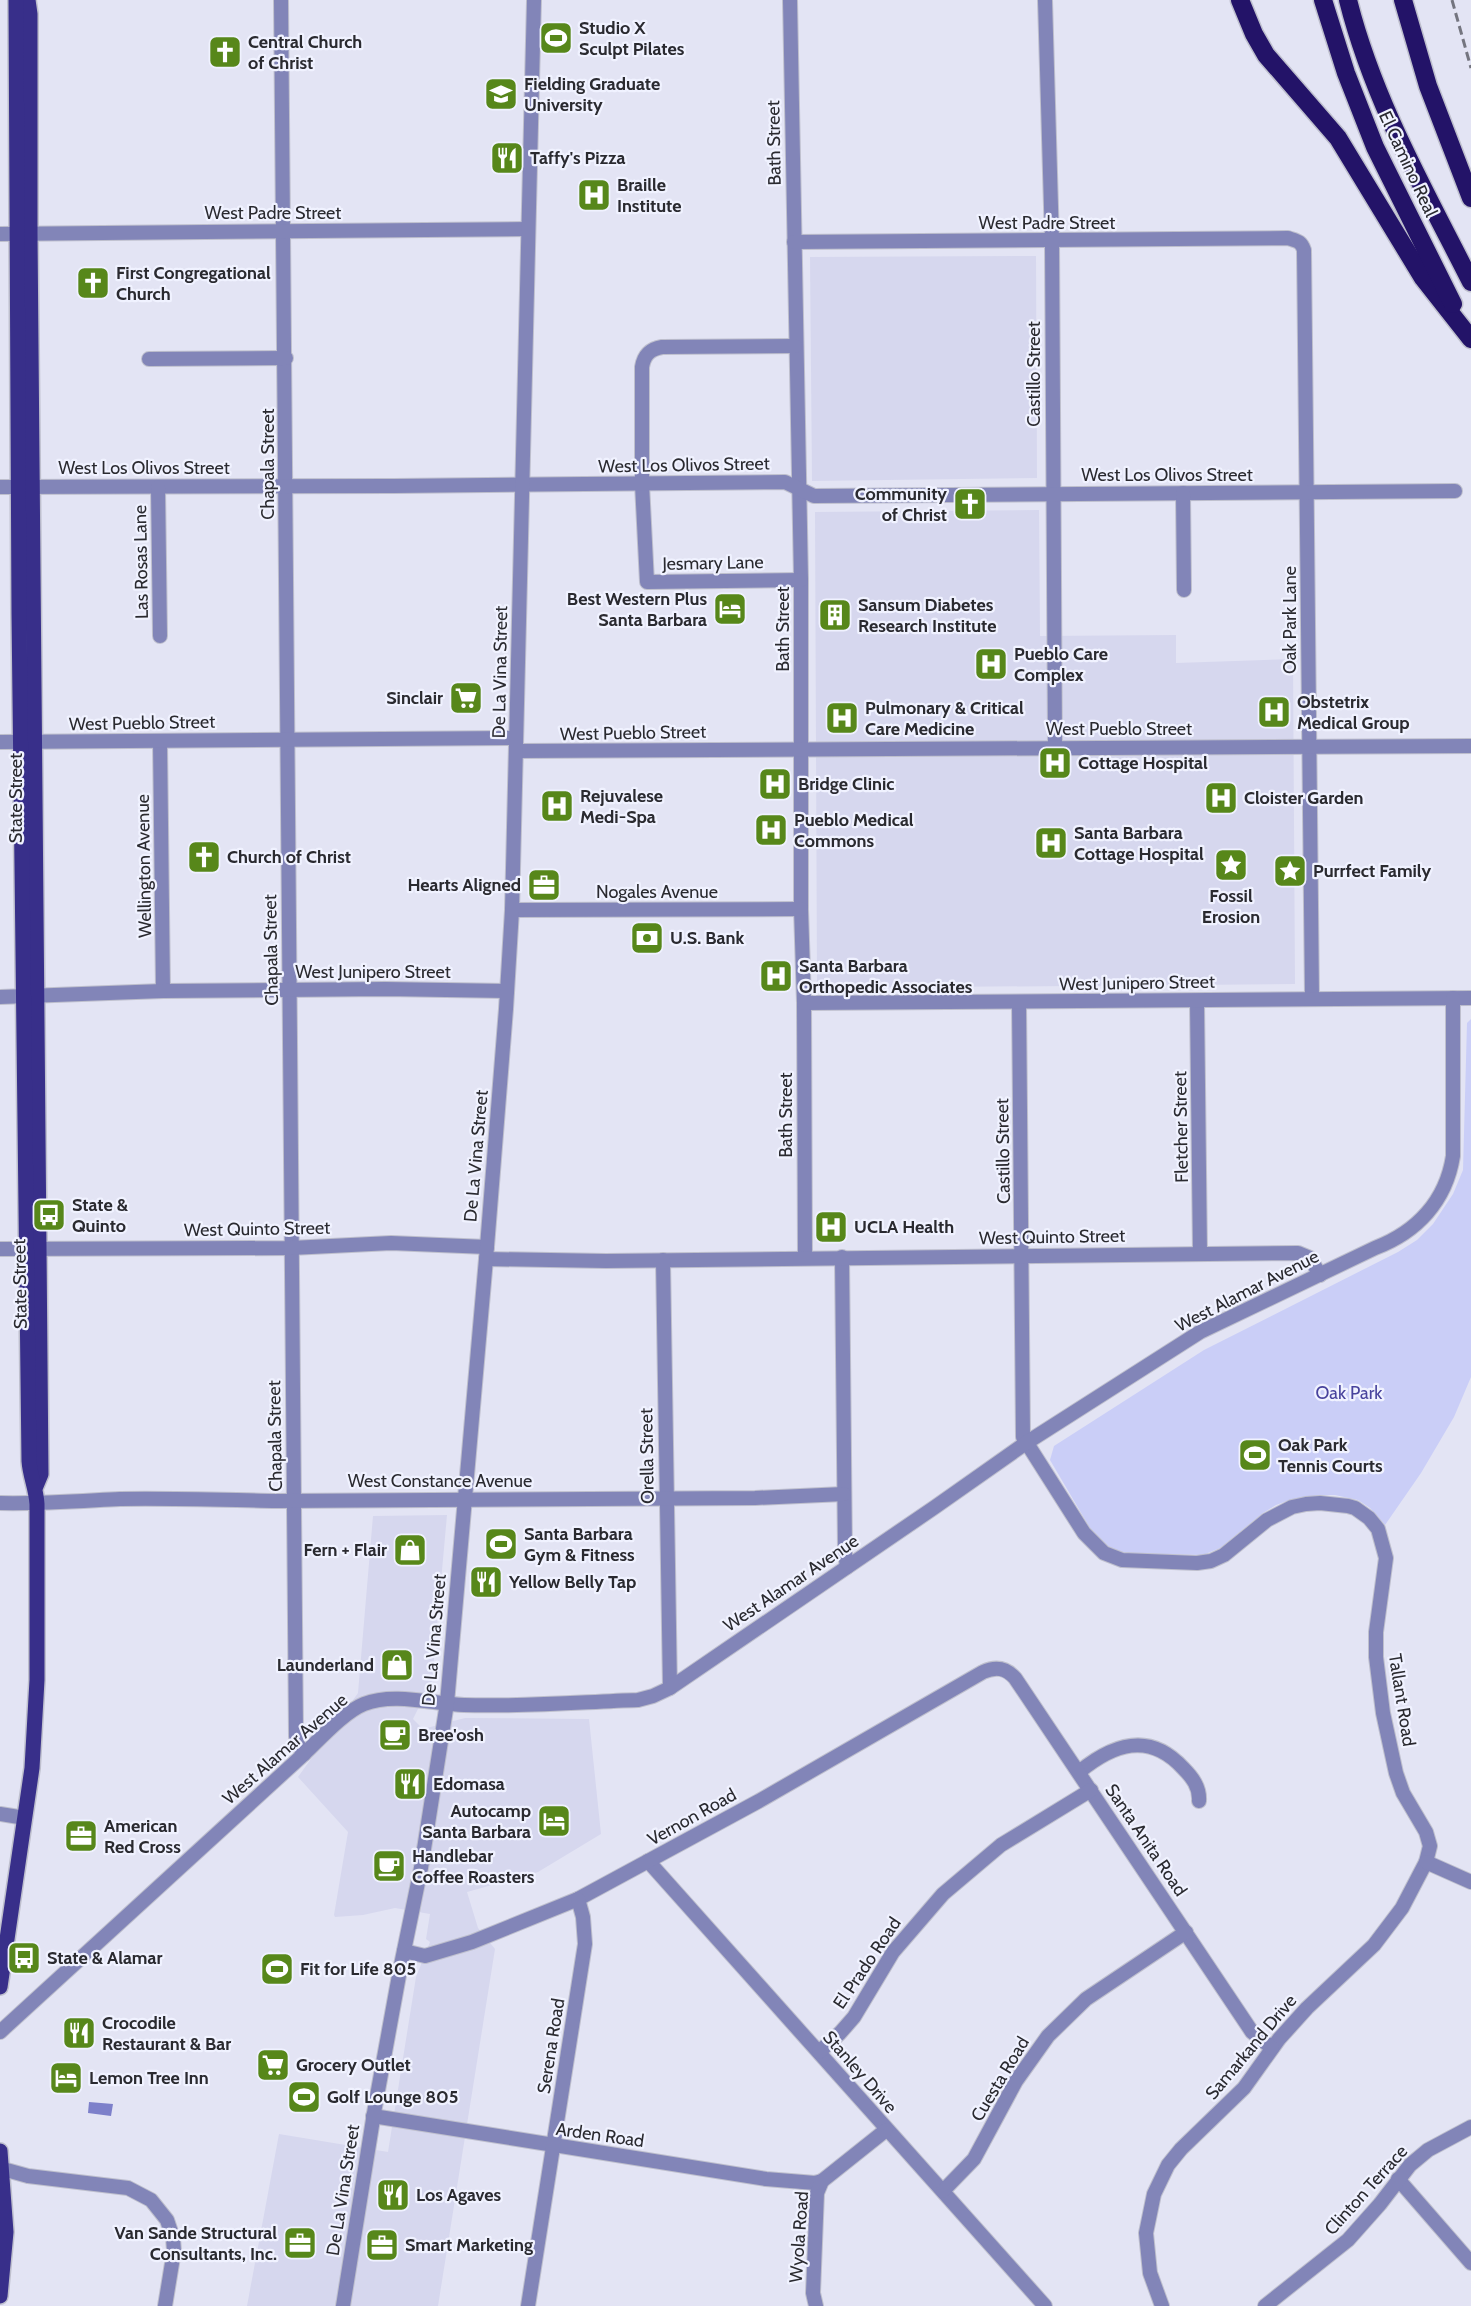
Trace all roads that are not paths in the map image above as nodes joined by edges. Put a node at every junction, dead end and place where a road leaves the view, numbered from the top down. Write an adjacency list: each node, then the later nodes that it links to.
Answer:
1 (16, 0): 15 (main road, State Street)
2 (28, 0): 15 (main road, State Street)
3 (281, 0): 13 (street, Chapala Street)
4 (534, 0): 12 (street, De La Vina Street)
5 (790, 0): 17 (street, Bath Street)
6 (1046, 0): 16 (street, Castillo Street)
7 (1240, 0): 20 (highway)
8 (1323, 0): 20 (highway, El Camino Real)
9 (1347, 0): 19 (highway, El Camino Real)
10 (1403, 0): 11 (highway)
11 (1471, 198)
12 (528, 229): 13 (street, West Padre Street); 24 (street, De La Vina Street)
13 (284, 232): 15 (street, West Padre Street); 22 (street, Chapala Street)
14 (0, 234): 15 (street, West Padre Street)
15 (24, 234): 28 (main road, State Street)
16 (1052, 241): 17 (street, West Padre Street); 18 (street, West Padre Street); 32 (street, Castillo Street)
17 (794, 242): 21 (street, Bath Street)
18 (1300, 242): 34 (street, Oak Park Lane)
19 (1471, 282)
20 (1471, 338)
21 (795, 346): 25 (street, Jesmary Lane); 30 (street, Bath Street)
22 (286, 358): 23 (street); 26 (street, Chapala Street)
23 (149, 359)
24 (522, 484): 25 (street, West Los Olivos Street); 26 (street, West Los Olivos Street); 42 (street, De La Vina Street)
25 (642, 484): 30 (street, West Los Olivos Street); 35 (street, Jesmary Lane)
26 (286, 486): 29 (street, West Los Olivos Street); 38 (street, Chapala Street)
27 (0, 487): 28 (street, West Los Olivos Street)
28 (26, 487): 29 (street, West Los Olivos Street); 41 (main road, State Street)
29 (158, 487): 37 (street, Las Rosas Lane)
30 (798, 489): 32 (street, West Los Olivos Street); 35 (street, Bath Street)
31 (1455, 491): 34 (street, West Los Olivos Street)
32 (1053, 493): 33 (street, West Los Olivos Street); 45 (street, Castillo Street)
33 (1183, 493): 34 (street, West Los Olivos Street); 36 (street)
34 (1307, 493): 43 (street, Oak Park Lane)
35 (801, 580): 46 (street, Bath Street)
36 (1184, 590)
37 (160, 636)
38 (287, 738): 39 (street, West Pueblo Street); 42 (street, West Pueblo Street); 49 (street, Chapala Street)
39 (160, 741): 41 (street, West Pueblo Street); 50 (street, Wellington Avenue)
40 (0, 742): 41 (street, West Pueblo Street)
41 (28, 742): 53 (main road, State Street)
42 (516, 744): 46 (street, West Pueblo Street); 48 (street, De La Vina Street)
43 (1309, 746): 44 (street, West Pueblo Street); 45 (street, West Pueblo Street); 54 (street, Oak Park Lane)
44 (1471, 746)
45 (1054, 747): 46 (street, West Pueblo Street)
46 (802, 749): 47 (street, Bath Street)
47 (801, 909): 48 (street, Nogales Avenue); 59 (street, Bath Street)
48 (512, 910): 51 (street, De La Vina Street)
49 (289, 990): 50 (street, West Junipero Street); 51 (street, West Junipero Street); 60 (street, Chapala Street)
50 (163, 991): 53 (street, West Junipero Street)
51 (507, 991): 63 (street, De La Vina Street)
52 (0, 997): 53 (street, West Junipero Street)
53 (29, 997): 61 (main road, State Street)
54 (1312, 998): 55 (street, West Junipero Street); 57 (street, West Junipero Street)
55 (1453, 998): 56 (street, West Junipero Street); 69 (street, West Alamar Avenue)
56 (1471, 998)
57 (1197, 1000): 58 (street, West Junipero Street); 64 (street, Fletcher Street)
58 (1019, 1002): 59 (street, West Junipero Street); 65 (street, Castillo Street)
59 (804, 1003): 66 (street, Bath Street)
60 (291, 1248): 61 (street, West Quinto Street); 63 (street, West Quinto Street); 73 (street, Chapala Street)
61 (33, 1249): 62 (street, West Quinto Street); 76 (main road, State Street)
62 (0, 1250)
63 (486, 1253): 68 (street, West Quinto Street); 74 (street, De La Vina Street)
64 (1200, 1254): 65 (street, West Quinto Street); 69 (street, West Quinto Street)
65 (1022, 1256): 67 (street, West Quinto Street); 70 (street, Castillo Street)
66 (805, 1257): 67 (street, West Quinto Street); 68 (street, West Quinto Street)
67 (842, 1257): 71 (street)
68 (663, 1260): 72 (street, Orella Street)
69 (1320, 1275): 70 (street, West Alamar Avenue)
70 (1026, 1443): 77 (street, West Alamar Avenue); 88 (street, Tallant Road)
71 (844, 1494): 72 (street, West Constance Avenue); 77 (street)
72 (666, 1498): 74 (street, West Constance Avenue); 79 (street, Orella Street)
73 (294, 1501): 74 (street, West Constance Avenue); 76 (street, West Constance Avenue); 81 (street, Chapala Street)
74 (464, 1501): 80 (street, De La Vina Street)
75 (0, 1503): 76 (street, West Constance Avenue)
76 (37, 1504): 86 (main road, State Street)
77 (846, 1567): 79 (street, West Alamar Avenue)
78 (983, 1672): 82 (street, Santa Anita Road); 87 (street, Vernon Road)
79 (670, 1688): 80 (street, West Alamar Avenue)
80 (447, 1703): 81 (street, West Alamar Avenue); 92 (street, De La Vina Street)
81 (304, 1754): 94 (street, West Alamar Avenue)
82 (1079, 1772): 83 (street, Santa Anita Road); 84 (street)
83 (1091, 1791): 91 (street, Santa Anita Road); 96 (street, El Prado Road)
84 (1199, 1801)
85 (0, 1814): 86 (street)
86 (25, 1818): 93 (main road, State Street)
87 (648, 1862): 90 (street, Vernon Road); 96 (street, Stanley Drive)
88 (1426, 1862): 89 (street); 95 (street, Samarkand Drive)
89 (1471, 1882)
90 (578, 1899): 92 (street, Vernon Road); 100 (street, Serena Road)
91 (1186, 1932): 95 (street, Santa Anita Road); 105 (street, Cuesta Road)
92 (404, 1951): 97 (street, De La Vina Street)
93 (0, 1987)
94 (0, 2032)
95 (1272, 2048): 114 (street, Samarkand Drive)
96 (819, 2052): 99 (street, Stanley Drive)
97 (373, 2116): 100 (street, Arden Road); 110 (street, De La Vina Street)
98 (1471, 2127): 103 (street, Clinton Terrace)
99 (886, 2130): 104 (street, Wyola Road); 105 (street, Stanley Drive)
100 (554, 2146): 104 (street, Arden Road); 111 (street, Serena Road)
101 (0, 2151): 102 (main road)
102 (3, 2169): 107 (main road); 109 (street)
103 (1398, 2179): 106 (street); 108 (street, Clinton Terrace)
104 (822, 2181): 112 (street, Wyola Road)
105 (942, 2191): 113 (street, Stanley Drive)
106 (1471, 2263)
107 (0, 2296)
108 (1271, 2304)
109 (165, 2306)
110 (343, 2306)
111 (528, 2306)
112 (816, 2306)
113 (1045, 2306)
114 (1162, 2306)

